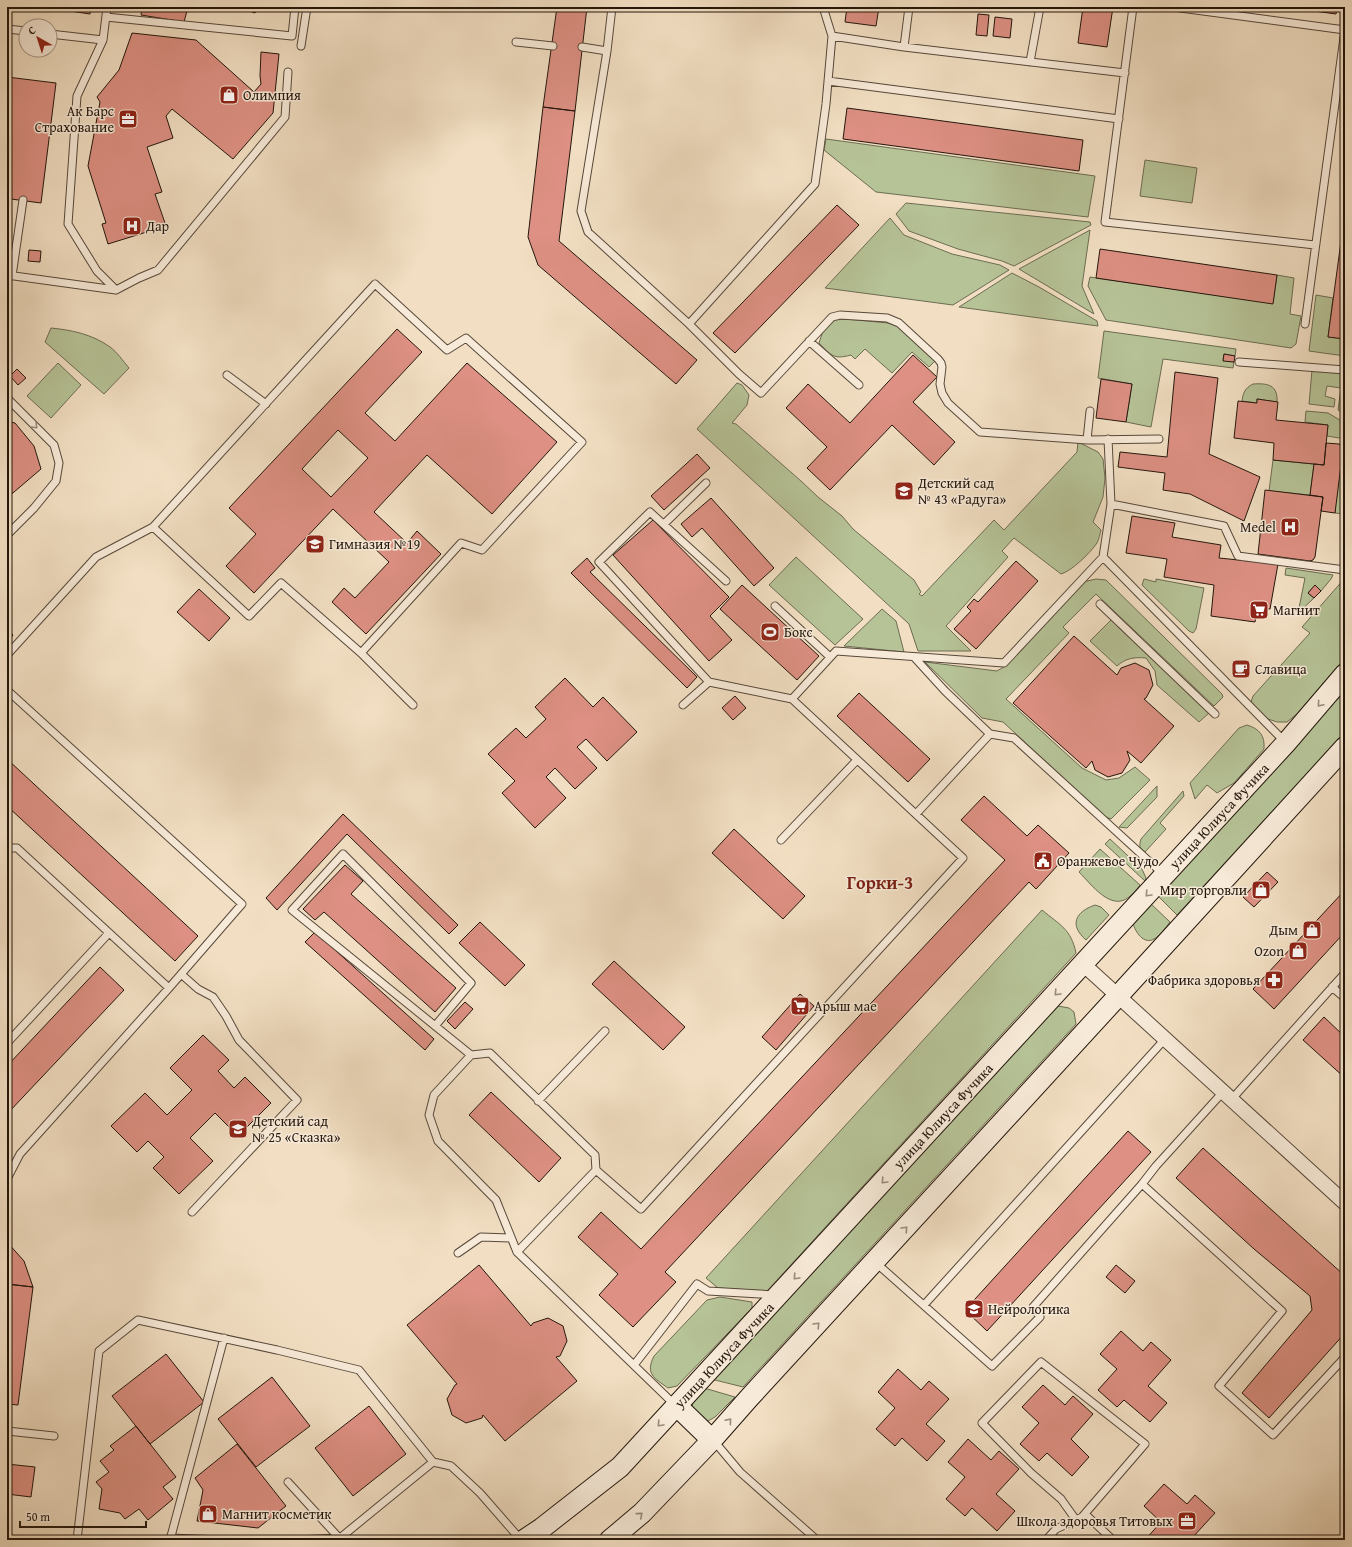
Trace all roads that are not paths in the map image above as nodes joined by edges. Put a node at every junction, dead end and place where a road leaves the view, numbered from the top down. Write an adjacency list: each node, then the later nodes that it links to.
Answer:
1 (107, 7): 10 (lane)
2 (295, 7): 10 (lane)
3 (307, 7): 18 (lane)
4 (612, 7): 22 (lane)
5 (823, 7): 15 (lane)
6 (909, 7): 20 (lane)
7 (1040, 7): 23 (lane)
8 (1133, 7): 26 (lane)
9 (1173, 7): 13 (lane)
10 (106, 17): 16 (lane)
11 (7, 29): 12 (lane)
12 (18, 30)
13 (1345, 30): 24 (lane)
14 (58, 35): 16 (lane)
15 (832, 36): 20 (lane); 27 (lane)
16 (103, 40): 32 (lane)
17 (516, 42): 19 (lane)
18 (301, 46)
19 (553, 46)
20 (904, 46): 23 (lane)
21 (582, 47): 22 (lane)
22 (607, 51): 33 (lane)
23 (1030, 62): 26 (lane)
24 (1342, 68): 30 (lane)
25 (288, 72): 32 (lane)
26 (1125, 73): 28 (lane)
27 (828, 81): 28 (lane); 33 (lane)
28 (1119, 119): 30 (lane)
29 (23, 200): 31 (lane)
30 (1315, 245): 34 (lane)
31 (10, 276): 32 (lane)
32 (116, 290)
33 (689, 324): 35 (lane)
34 (1304, 324)
35 (809, 341): 39 (lane); 45 (lane)
36 (1239, 362): 37 (lane)
37 (1345, 370)
38 (227, 375): 41 (lane)
39 (860, 385)
40 (7, 398): 50 (lane, one-way to 50)
41 (266, 404): 49 (lane); 56 (lane)
42 (1090, 411): 45 (lane)
43 (1108, 439): 44 (lane); 45 (lane); 47 (lane)
44 (1159, 439)
45 (1087, 440)
46 (706, 483): 48 (lane)
47 (1111, 504): 51 (lane); 52 (lane)
48 (664, 524): 53 (lane); 61 (lane)
49 (153, 528): 56 (lane); 57 (lane)
50 (7, 535)
51 (1103, 557): 59 (lane); 68 (lane)
52 (1345, 570)
53 (726, 581)
54 (1100, 604): 66 (lane)
55 (775, 606): 58 (lane)
56 (361, 653): 64 (lane)
57 (7, 655)
58 (830, 657): 59 (lane); 63 (lane)
59 (914, 657): 67 (lane)
60 (1345, 674): 68 (main road, улица Юлиуса Фучика, one-way to 68)
61 (709, 682): 63 (lane); 65 (lane)
62 (7, 690): 78 (lane)
63 (792, 699): 70 (lane)
64 (413, 705)
65 (683, 705)
66 (1215, 714)
67 (990, 734): 71 (lane); 74 (lane)
68 (1286, 743): 74 (main road, улица Юлиуса Фучика)
69 (1345, 747): 81 (main road)
70 (857, 760): 71 (lane); 72 (lane)
71 (916, 814): 90 (lane)
72 (781, 840)
73 (7, 848): 75 (lane)
74 (1164, 875): 76 (main road, улица Юлиуса Фучика, one-way to 76)
75 (109, 933): 80 (lane); 86 (lane)
76 (1083, 964): 81 (street); 99 (main road, улица Юлиуса Фучика, one-way to 99)
77 (1345, 972): 79 (lane)
78 (181, 974): 80 (lane); 94 (lane)
79 (1332, 987): 82 (lane); 88 (lane)
80 (169, 988): 91 (lane)
81 (1118, 996): 85 (street); 98 (main road, one-way to 81)
82 (1345, 998)
83 (435, 1026): 83 (lane); 87 (lane)
84 (605, 1031): 89 (lane)
85 (1164, 1039): 88 (street); 100 (lane)
86 (7, 1043)
87 (471, 1055): 89 (lane); 95 (lane)
88 (1227, 1096): 92 (lane); 93 (street)
89 (538, 1101): 90 (lane)
90 (596, 1170): 96 (lane)
91 (7, 1179)
92 (1142, 1184): 100 (lane); 102 (lane)
93 (1345, 1203)
94 (192, 1212)
95 (512, 1238): 96 (lane); 97 (lane)
96 (517, 1252): 103 (lane)
97 (458, 1253)
98 (875, 1262): 100 (lane); 107 (main road, one-way to 98)
99 (778, 1296): 103 (lane); 104 (main road, улица Юлиуса Фучика)
100 (924, 1305)
101 (224, 1338): 108 (lane); 112 (lane); 114 (lane)
102 (1345, 1357)
103 (634, 1365): 104 (lane)
104 (677, 1406): 107 (main road); 117 (main road, улица Юлиуса Фучика, one-way to 117)
105 (7, 1431): 106 (lane)
106 (54, 1436)
107 (712, 1440): 118 (main road, one-way to 107); 119 (lane)
108 (433, 1462): 113 (lane); 117 (lane)
109 (288, 1482): 113 (lane)
110 (1085, 1514): 111 (lane); 111 (lane); 121 (lane)
111 (1076, 1520): 120 (lane)
112 (170, 1539): 115 (lane)
113 (341, 1539): 116 (lane)
114 (77, 1540)
115 (222, 1540)
116 (296, 1540)
117 (522, 1540)
118 (610, 1540)
119 (817, 1540)
120 (1046, 1540)
121 (1113, 1540)

